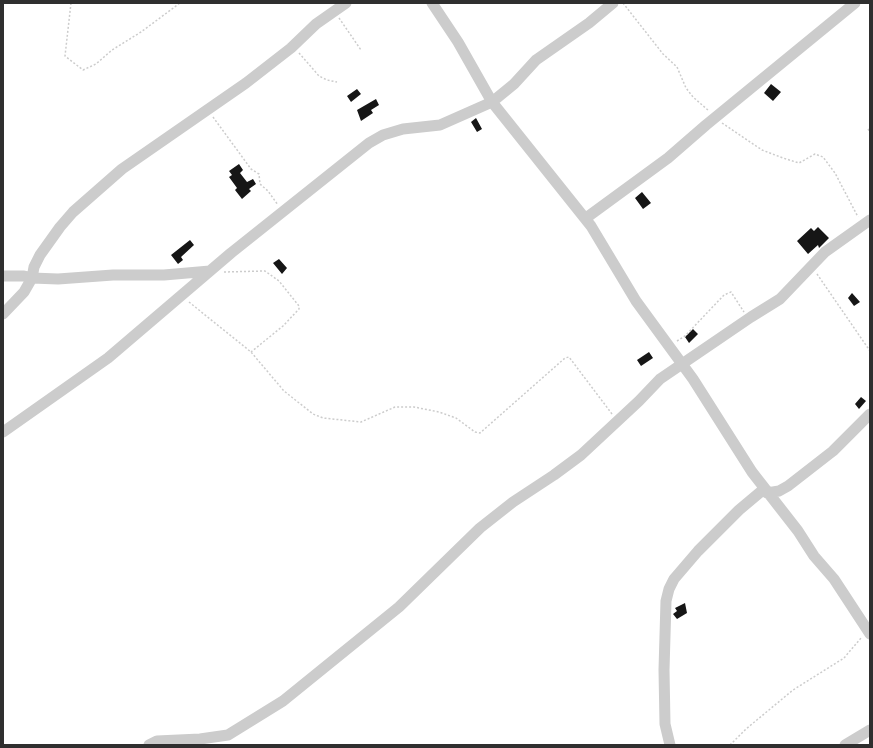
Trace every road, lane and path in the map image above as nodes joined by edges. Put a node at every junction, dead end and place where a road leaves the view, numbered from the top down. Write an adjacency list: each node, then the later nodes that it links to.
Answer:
1 (71, 3): 2 (path)
2 (180, 3)
3 (432, 3): 11 (street)
4 (613, 3): 11 (street)
5 (623, 3): 13 (path)
6 (855, 3): 13 (street)
7 (341, 6): 8 (street); 9 (path)
8 (291, 48): 10 (path); 12 (street)
9 (361, 50)
10 (337, 82)
11 (492, 102): 16 (street); 17 (street)
12 (206, 109): 16 (path); 22 (street)
13 (715, 117): 17 (street); 18 (path)
14 (868, 128): 15 (path)
15 (870, 132)
16 (283, 210): 20 (street)
17 (586, 218): 26 (street)
18 (868, 222): 19 (street)
19 (812, 266): 25 (street); 27 (path)
20 (210, 271): 22 (street); 23 (street); 28 (path)
21 (3, 276): 22 (street)
22 (32, 278): 24 (street)
23 (181, 296): 28 (path); 32 (street)
24 (3, 314)
25 (749, 318): 26 (path); 29 (street)
26 (669, 347): 29 (street)
27 (870, 351)
28 (251, 352): 31 (path)
29 (682, 365): 31 (street); 33 (street)
30 (870, 414): 33 (street)
31 (617, 421): 36 (street)
32 (3, 432)
33 (766, 491): 34 (street); 38 (street)
34 (869, 630): 39 (path)
35 (870, 730): 40 (street)
36 (173, 743): 37 (street)
37 (149, 745)
38 (670, 745)
39 (730, 745)
40 (845, 745)

